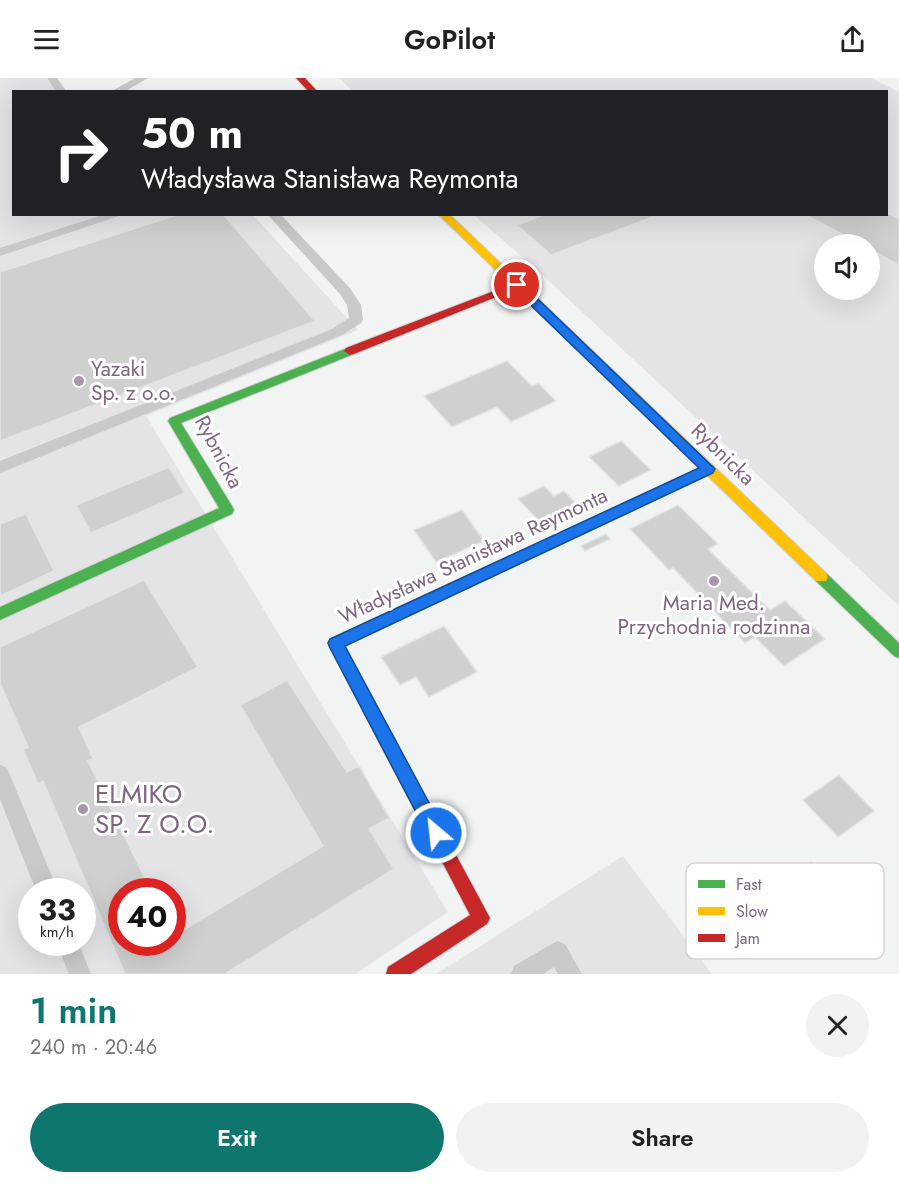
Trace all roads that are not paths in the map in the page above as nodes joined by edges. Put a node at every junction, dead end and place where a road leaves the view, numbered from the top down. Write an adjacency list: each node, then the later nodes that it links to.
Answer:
1 (143, 78): 3 (lane)
2 (300, 78): 4 (street)
3 (119, 90)
4 (312, 90)
5 (113, 216): 8 (lane)
6 (275, 216): 10 (lane)
7 (445, 216): 9 (street, Rybnicka)
8 (0, 252)
9 (517, 285): 11 (street, Rybnicka); 12 (street, Rybnicka)
10 (0, 466)
11 (709, 469): 13 (street, Rybnicka); 18 (street, Władysława Stanisława Reymonta)
12 (0, 614)
13 (899, 652)
14 (0, 774): 15 (lane)
15 (42, 878)
16 (73, 956): 17 (lane)
17 (80, 974)
18 (395, 974)
19 (522, 974): 20 (lane)
20 (571, 974)

